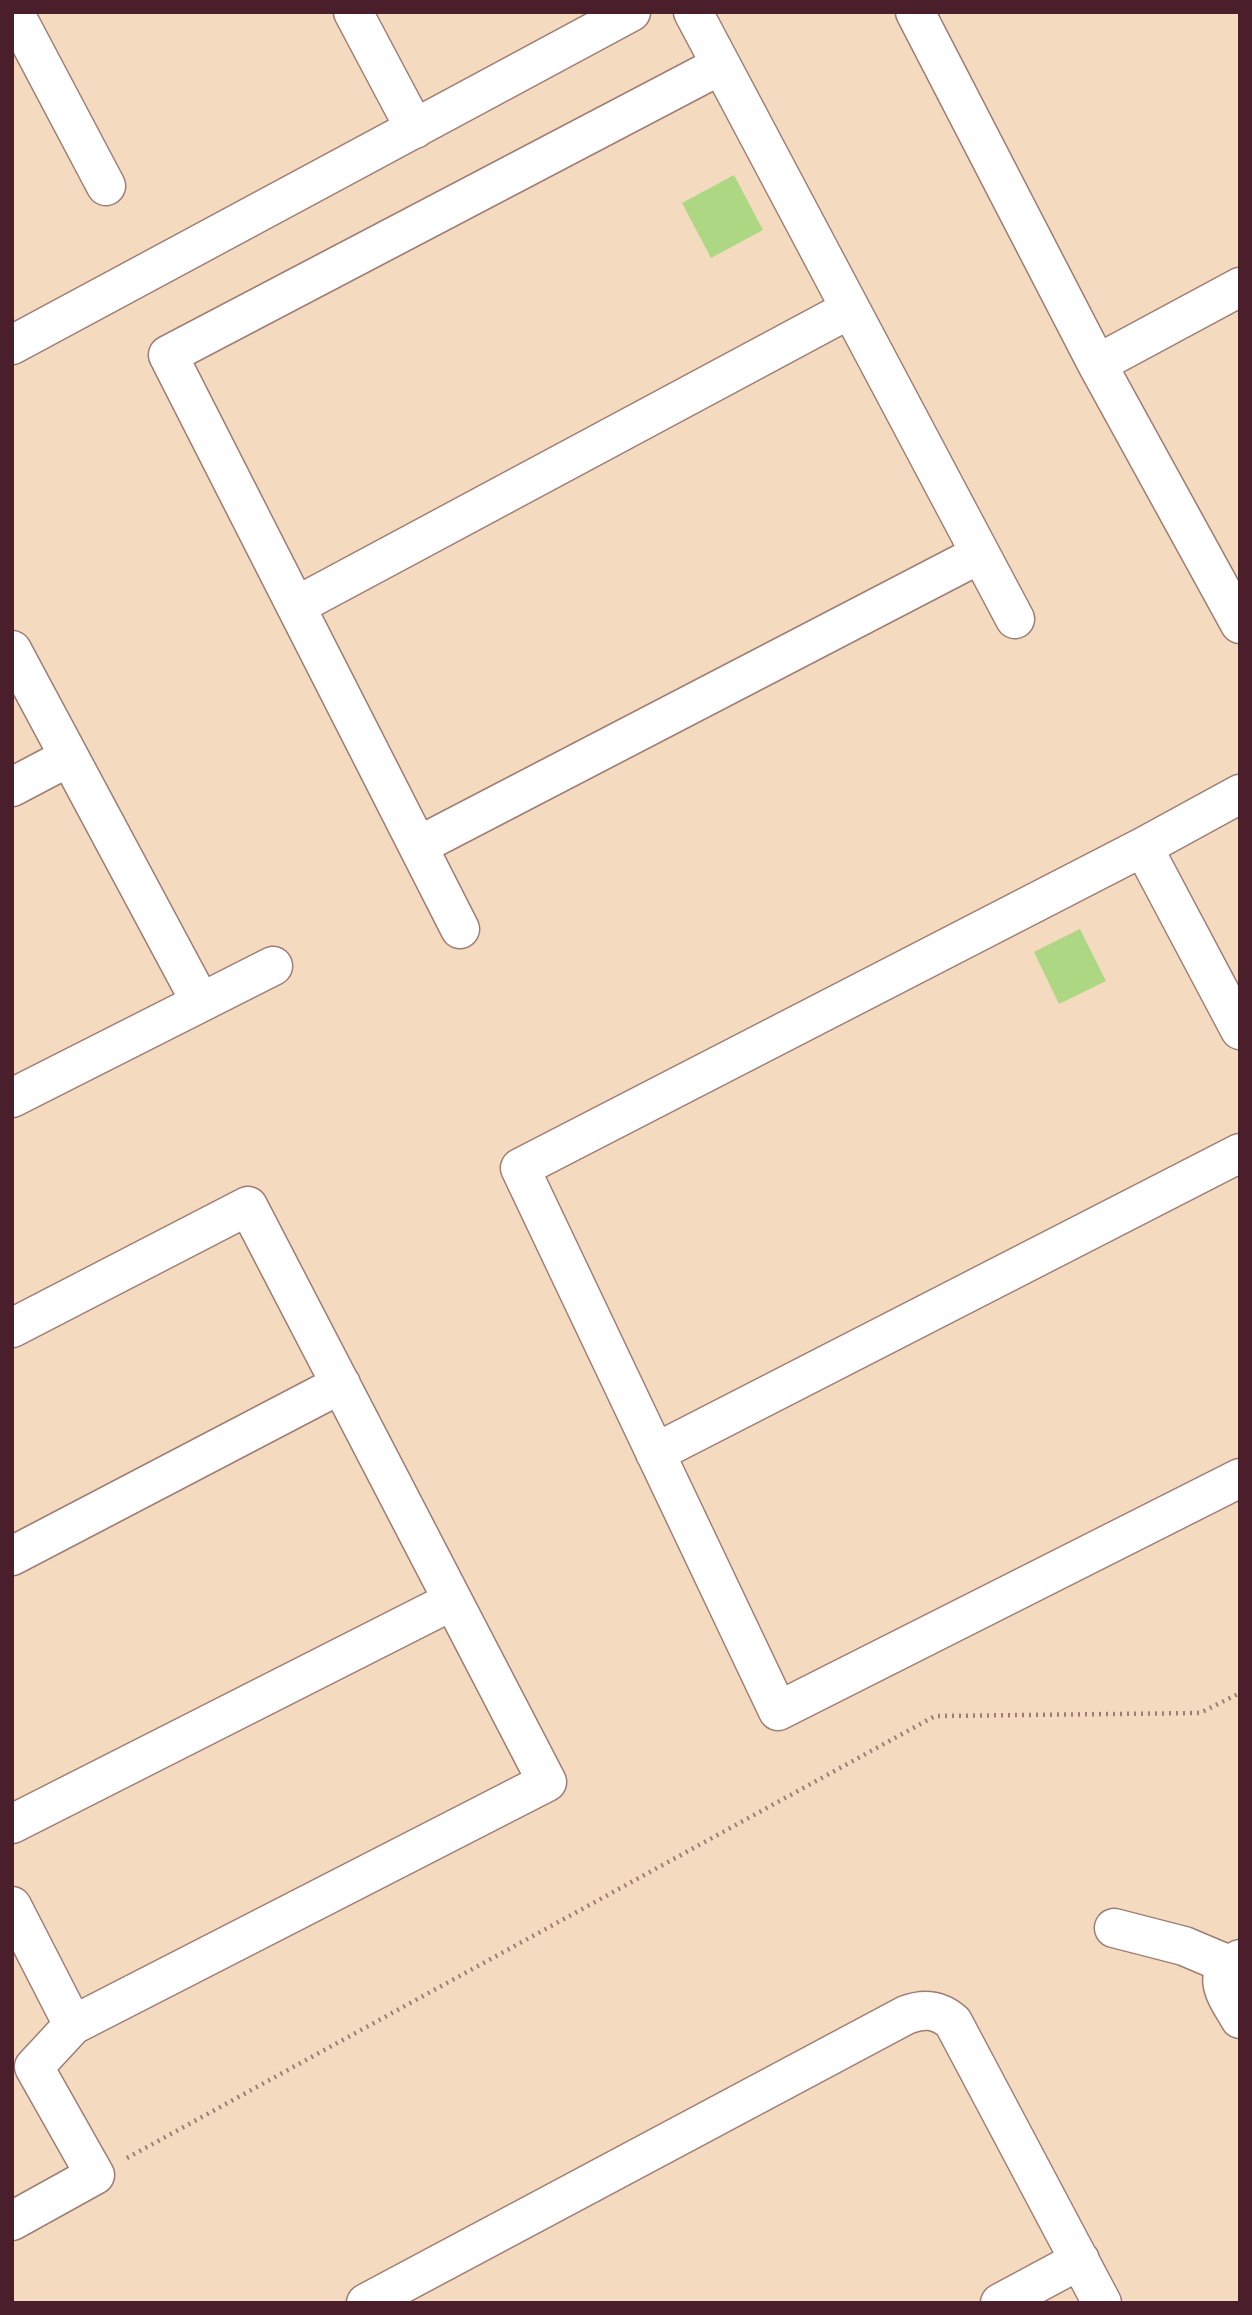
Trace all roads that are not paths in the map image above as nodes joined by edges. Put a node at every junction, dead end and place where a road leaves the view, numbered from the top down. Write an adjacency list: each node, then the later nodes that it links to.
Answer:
1 (14, 12): 8 (street)
2 (354, 12): 7 (street)
3 (631, 12): 7 (street)
4 (693, 12): 6 (street)
5 (915, 12): 12 (street)
6 (721, 65): 10 (street); 14 (street)
7 (415, 129): 11 (street)
8 (106, 186)
9 (1235, 301): 12 (street)
10 (850, 309): 13 (street); 14 (street)
11 (12, 345)
12 (1097, 364): 16 (street)
13 (980, 554): 15 (street); 21 (street)
14 (296, 606): 21 (street)
15 (1015, 619)
16 (1240, 624)
17 (12, 650): 18 (street)
18 (69, 757): 19 (street); 25 (street)
19 (12, 787)
20 (1240, 794): 22 (street)
21 (418, 846): 23 (street)
22 (1143, 847): 26 (street); 31 (street)
23 (460, 929)
24 (273, 966): 25 (street)
25 (200, 1001): 27 (street)
26 (1240, 1030)
27 (12, 1098)
28 (1240, 1153): 31 (street)
29 (12, 1328): 30 (street)
30 (341, 1384): 33 (street); 34 (street)
31 (655, 1453): 32 (street)
32 (1240, 1478)
33 (12, 1556)
34 (452, 1601): 35 (street); 40 (street)
35 (12, 1824)
36 (12, 1906): 40 (street)
37 (1114, 1928): 38 (street)
38 (1234, 1962): 39 (street)
39 (1240, 2019)
40 (73, 2025): 41 (street)
41 (12, 2221)
42 (1080, 2260): 43 (street); 44 (street); 45 (street)
43 (366, 2303)
44 (1000, 2303)
45 (1102, 2303)

